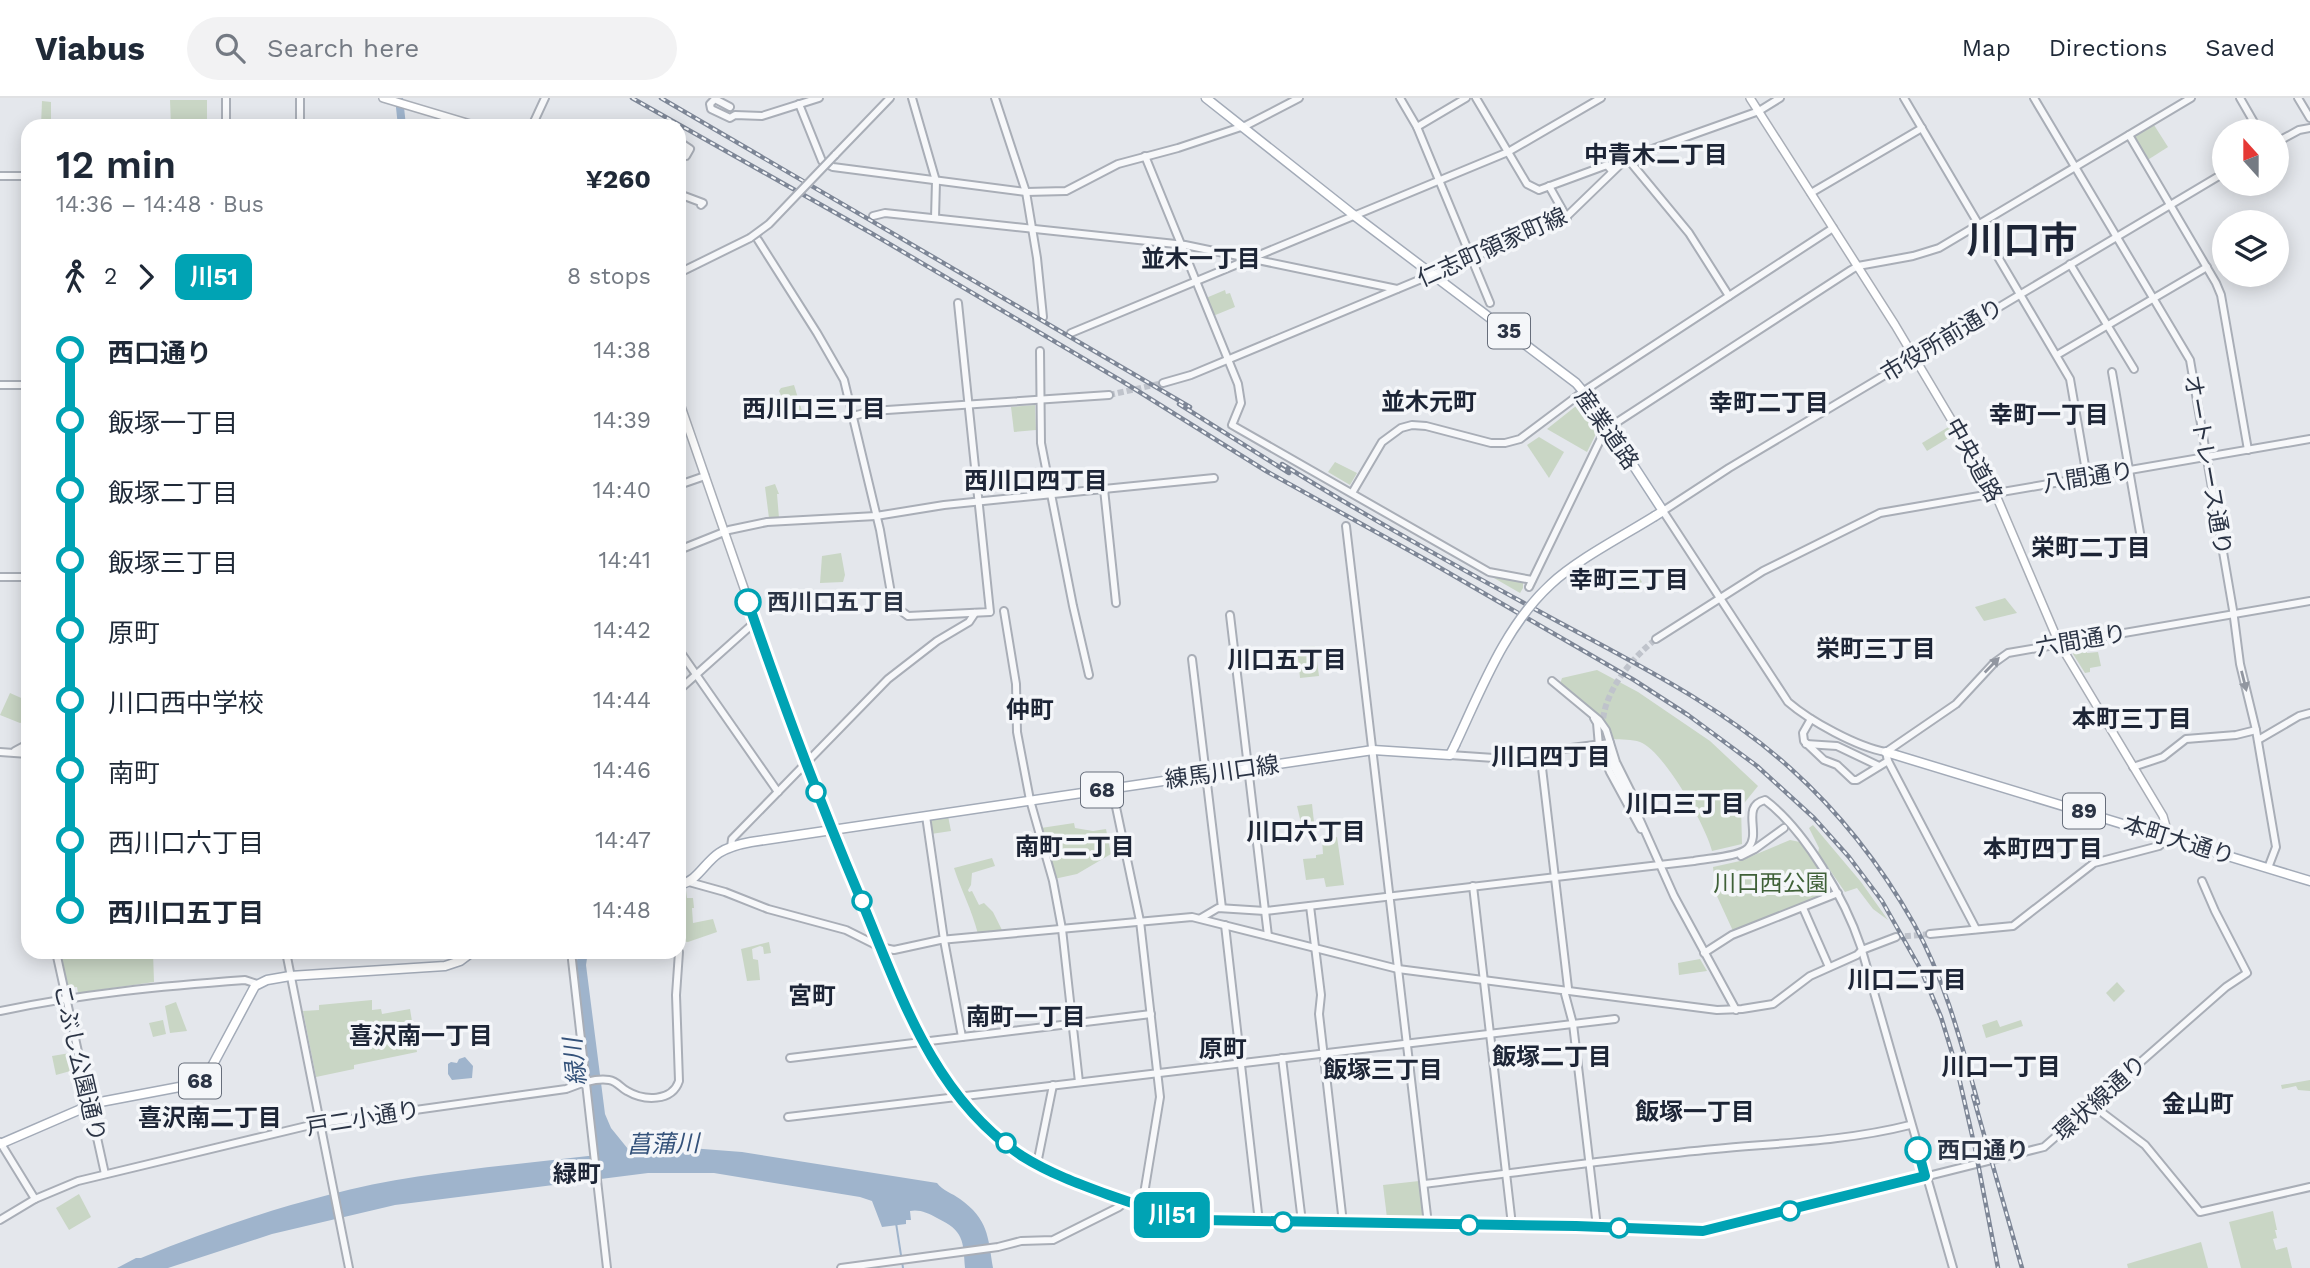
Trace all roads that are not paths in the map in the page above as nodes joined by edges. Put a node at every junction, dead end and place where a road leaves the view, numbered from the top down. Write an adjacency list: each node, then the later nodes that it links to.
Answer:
1 (226, 98): 29 (street)
2 (300, 98): 30 (street)
3 (383, 98): 31 (main road)
4 (545, 98): 32 (street)
5 (819, 98): 24 (street)
6 (890, 98): 71 (street, bridge)
7 (912, 98): 48 (street)
8 (995, 98): 51 (street)
9 (1206, 98): 34 (main road, 産業道路 / 35)
10 (1299, 98): 34 (street)
11 (1399, 98): 35 (street)
12 (1466, 98): 35 (street)
13 (1476, 98): 40 (street)
14 (1601, 98): 40 (street)
15 (1750, 98): 26 (main road, 中央道路)
16 (1780, 98): 26 (street, 仁志町領家町線)
17 (1904, 98): 36 (street)
18 (2034, 98): 43 (street, オートレース通り)
19 (2170, 98): 25 (street)
20 (2191, 98): 25 (street)
21 (2240, 98): 33 (street)
22 (2298, 98): 28 (street)
23 (727, 102): 27 (street); 27 (street)
24 (799, 104): 27 (street); 48 (street)
25 (2175, 107): 38 (street)
26 (1759, 111): 42 (street, 仁志町領家町線); 52 (main road, 中央道路)
27 (735, 115)
28 (2310, 118)
29 (226, 119)
30 (300, 119)
31 (454, 119)
32 (535, 119)
33 (2252, 119)
34 (1241, 125): 41 (street); 57 (main road, 産業道路 / 35)
35 (1417, 127): 49 (street)
36 (1922, 128): 52 (street); 60 (street)
37 (2310, 128): 39 (street)
38 (2129, 135): 43 (street); 55 (street)
39 (2289, 135)
40 (1508, 152): 49 (street); 50 (street)
41 (1144, 156): 51 (street); 65 (street)
42 (1627, 158): 44 (street, 仁志町領家町線); 76 (street)
43 (2075, 167): 60 (street); 63 (street, オートレース通り)
44 (1612, 171): 50 (street); 59 (street, 仁志町領家町線)
45 (0, 176): 46 (street)
46 (21, 176)
47 (2212, 180): 55 (street, 市役所前通り)
48 (936, 181): 51 (street); 58 (street)
49 (1439, 181): 57 (street); 66 (street)
50 (1549, 186): 59 (street)
51 (1026, 192): 61 (street)
52 (1811, 193): 62 (main road, 中央道路)
53 (686, 197): 54 (street)
54 (701, 205)
55 (2170, 205): 63 (street, 市役所前通り); 70 (street)
56 (873, 216): 58 (street)
57 (1355, 216): 67 (street); 72 (main road, 産業道路 / 35)
58 (935, 218): 61 (street)
59 (1567, 218): 66 (street, 仁志町領家町線)
60 (1979, 224): 69 (street); 75 (street)
61 (1033, 228): 65 (street); 80 (street)
62 (1833, 228): 69 (main road, 中央道路); 76 (street)
63 (2118, 236): 68 (street, 市役所前通り); 77 (street, オートレース通り)
64 (758, 240): 96 (street)
65 (1181, 244): 67 (street); 73 (street)
66 (1471, 258): 72 (street, 仁志町領家町線); 79 (street)
67 (1253, 259): 73 (street); 74 (street)
68 (2070, 264): 75 (street, 市役所前通り); 81 (street)
69 (1858, 266): 85 (main road, 中央道路); 98 (street)
70 (2207, 267): 77 (street); 100 (street)
71 (686, 270)
72 (1431, 274): 74 (street, 仁志町領家町線); 92 (main road, 産業道路 / 35)
73 (1196, 282): 82 (street); 86 (street)
74 (1397, 289): 86 (street, 仁志町領家町線)
75 (2020, 294): 84 (street); 85 (street, 市役所前通り)
76 (1730, 296): 92 (street)
77 (2154, 297): 81 (street); 101 (street, オートレース通り)
78 (958, 303): 95 (street)
79 (1490, 303)
80 (1043, 317)
81 (2107, 325): 84 (street); 87 (street)
82 (1071, 333)
83 (1040, 351): 94 (street)
84 (2057, 355): 104 (street)
85 (1914, 357): 108 (main road, 中央道路); 112 (street, 市役所前通り)
86 (1228, 359): 89 (street, 仁志町領家町線); 110 (street)
87 (2134, 369)
88 (2112, 372): 102 (street)
89 (1163, 383)
90 (21, 384): 91 (street)
91 (0, 385)
92 (1584, 391): 98 (main road, 産業道路 / 35); 110 (street)
93 (1109, 395): 94 (street)
94 (1040, 401): 95 (street); 109 (street)
95 (969, 405): 96 (street); 111 (street)
96 (853, 416): 113 (street)
97 (686, 421): 103 (main road, 環状線通り)
98 (1608, 428): 110 (street); 112 (main road, 産業道路 / 35)
99 (2310, 439): 100 (street, 八間通り)
100 (2248, 450): 101 (street, 八間通り)
101 (2207, 457): 102 (street, 八間通り); 125 (street, オートレース通り)
102 (2129, 470): 104 (street, 八間通り); 117 (street)
103 (705, 477): 106 (street); 115 (main road, 環状線通り)
104 (2087, 477): 108 (street, 八間通り)
105 (1214, 478): 107 (street)
106 (686, 483)
107 (1104, 489): 109 (street); 122 (street)
108 (1995, 493): 120 (street, 八間通り); 129 (main road, 中央道路)
109 (1051, 494): 111 (street); 133 (street)
110 (1352, 494)
111 (978, 501): 113 (street); 124 (street)
112 (1659, 514): 120 (street, 産業道路); 151 (main road, bridge)
113 (876, 516): 115 (street); 124 (street)
114 (1346, 526): 145 (street)
115 (724, 531): 116 (street); 127 (main road, 環状線通り)
116 (686, 547)
117 (2143, 550)
118 (0, 577): 119 (street)
119 (21, 577)
120 (1718, 598): 128 (street, 八間通り); 138 (street, 産業道路)
121 (2310, 601): 125 (street, 六間通り)
122 (1116, 603)
123 (1004, 611): 160 (street)
124 (975, 613): 153 (street)
125 (2233, 614): 129 (street, 六間通り); 139 (street, オートレース通り, one-way to 139)
126 (1230, 615): 156 (street)
127 (755, 622): 132 (street); 153 (main road, 環状線通り)
128 (1656, 639)
129 (2059, 643): 152 (street, 六間通り, one-way to 129); 155 (main road, 中央道路)
130 (686, 659): 132 (street)
131 (1192, 659): 157 (street)
132 (697, 674): 135 (street); 159 (street)
133 (1089, 675)
134 (1552, 681): 137 (street)
135 (686, 684)
136 (2310, 713): 140 (street)
137 (1591, 714): 141 (street); 143 (street)
138 (1811, 719): 142 (street); 152 (street, 産業道路)
139 (2256, 730): 140 (street, オートレース通り); 155 (street)
140 (2258, 740): 173 (street, オートレース通り)
141 (1609, 743): 143 (street); 166 (street)
142 (1806, 744): 154 (street); 154 (street, 六間通り)
143 (1599, 746): 146 (street); 166 (street)
144 (21, 748): 148 (street)
145 (1373, 750): 151 (main road, 練馬川口線 / 68); 156 (main road, 練馬川口線 / 68); 181 (street)
146 (1540, 751): 151 (street); 174 (street)
147 (0, 752): 148 (street)
148 (13, 752): 149 (street)
149 (21, 753)
150 (1607, 754): 166 (street)
151 (1450, 755)
152 (1887, 757): 154 (street, 六間通り); 167 (main road, 本町大通り / 89); 190 (street)
153 (805, 764): 159 (street); 164 (main road, 環状線通り)
154 (1879, 766)
155 (2133, 767): 167 (main road, 中央道路)
156 (1248, 768): 157 (main road, 練馬川口線 / 68); 185 (street)
157 (1206, 774): 158 (main road, 練馬川口線 / 68); 183 (street)
158 (1112, 788): 160 (main road, 練馬川口線 / 68); 187 (street)
159 (778, 792): 170 (street)
160 (1030, 800): 161 (main road, 練馬川口線 / 68); 189 (street)
161 (926, 816): 164 (main road, 練馬川口線 / 68); 194 (street)
162 (1784, 819): 163 (street); 165 (street); 169 (street)
163 (1784, 828): 168 (street); 169 (street)
164 (832, 830): 170 (main road, 練馬川口線 / 68); 195 (street, 環状線通り)
165 (1752, 833): 168 (street); 171 (street)
166 (1647, 837): 172 (street)
167 (2169, 837): 173 (main road, 本町大通り / 89); 190 (street)
168 (1770, 838): 171 (street)
169 (1803, 843): 180 (street)
170 (731, 847): 177 (main road, 練馬川口線 / 68)
171 (1694, 861): 172 (street)
172 (1659, 865): 174 (street); 198 (street)
173 (2268, 868): 176 (main road, 本町大通り / 89)
174 (1554, 877): 179 (street); 209 (street)
175 (2202, 881): 231 (street, 環状線通り)
176 (2310, 881)
177 (689, 882): 178 (main road, 練馬川口線 / 68); 195 (street)
178 (686, 883)
179 (1473, 886): 181 (street); 207 (street)
180 (1838, 893): 184 (street); 197 (street)
181 (1390, 897): 182 (street); 205 (street)
182 (1310, 906): 185 (street); 196 (street)
183 (1222, 908): 185 (street); 186 (street)
184 (1803, 908): 198 (street); 204 (street)
185 (1265, 911): 192 (street)
186 (1201, 918): 187 (street); 188 (street)
187 (1140, 921): 189 (street); 213 (street)
188 (1224, 925): 192 (street); 224 (street)
189 (1062, 929): 194 (street); 215 (street)
190 (1976, 929): 191 (street)
191 (1930, 934)
192 (1268, 936): 196 (street)
193 (1896, 937): 197 (street)
194 (944, 940): 195 (street); 218 (street)
195 (880, 947): 219 (street, 環状線通り)
196 (1315, 949): 205 (street); 221 (street)
197 (1861, 950): 204 (street); 234 (street)
198 (1704, 953): 211 (street)
199 (57, 959): 210 (street, こぶし公園通り)
200 (287, 959): 206 (street)
201 (463, 959): 206 (main road)
202 (679, 959): 226 (street, 戸二小通り)
203 (572, 960): 226 (street)
204 (1829, 967): 211 (street)
205 (1398, 969): 207 (street); 220 (street)
206 (290, 976): 208 (main road); 233 (street)
207 (1483, 980): 209 (street); 217 (street)
208 (257, 984): 210 (street); 230 (main road, 68)
209 (1567, 991): 211 (street); 216 (street)
210 (65, 997): 212 (street); 230 (street, こぶし公園通り)
211 (1735, 1010)
212 (0, 1011)
213 (1151, 1014): 215 (street); 225 (street)
214 (1615, 1019): 216 (street)
215 (1072, 1024): 218 (street); 227 (street)
216 (1573, 1024): 217 (street); 236 (street)
217 (1490, 1034): 220 (street); 239 (street)
218 (962, 1037): 219 (street)
219 (922, 1042): 222 (street); 229 (street, 環状線通り)
220 (1407, 1043): 221 (street); 241 (street)
221 (1324, 1054): 223 (street); 249 (street)
222 (790, 1058)
223 (1282, 1058): 224 (street); 248 (street)
224 (1240, 1063): 225 (street); 247 (street)
225 (1158, 1073): 227 (street); 245 (street)
226 (586, 1082): 233 (street, 戸二小通り); 254 (street)
227 (1079, 1082): 228 (street)
228 (1053, 1085): 229 (street); 237 (street)
229 (959, 1097): 232 (street); 237 (street, 環状線通り)
230 (89, 1105): 235 (main road, 68); 238 (street, こぶし公園通り)
231 (2092, 1105): 240 (street, 環状線通り); 242 (street)
232 (788, 1117)
233 (320, 1122): 238 (street, 戸二小通り); 253 (street)
234 (1910, 1125): 236 (street); 240 (street)
235 (0, 1143): 243 (street)
236 (1590, 1163): 239 (street); 252 (street)
237 (1037, 1164): 244 (street, 環状線通り)
238 (105, 1174): 243 (street, 戸二小通り)
239 (1507, 1174): 241 (street); 251 (street)
240 (1925, 1176): 252 (street, 環状線通り); 256 (street)
241 (1424, 1184): 250 (street)
242 (2310, 1187)
243 (35, 1199): 246 (street, 戸二小通り)
244 (1126, 1201): 245 (street, 環状線通り); 255 (street)
245 (1142, 1206): 247 (street, 環状線通り)
246 (0, 1220)
247 (1259, 1222): 248 (street, 環状線通り)
248 (1303, 1222): 249 (street, 環状線通り)
249 (1343, 1223): 250 (street, 環状線通り)
250 (1428, 1224): 251 (street, 環状線通り)
251 (1512, 1225): 252 (street, 環状線通り)
252 (1597, 1227)
253 (349, 1268)
254 (607, 1268)
255 (841, 1268)
256 (1953, 1268)

